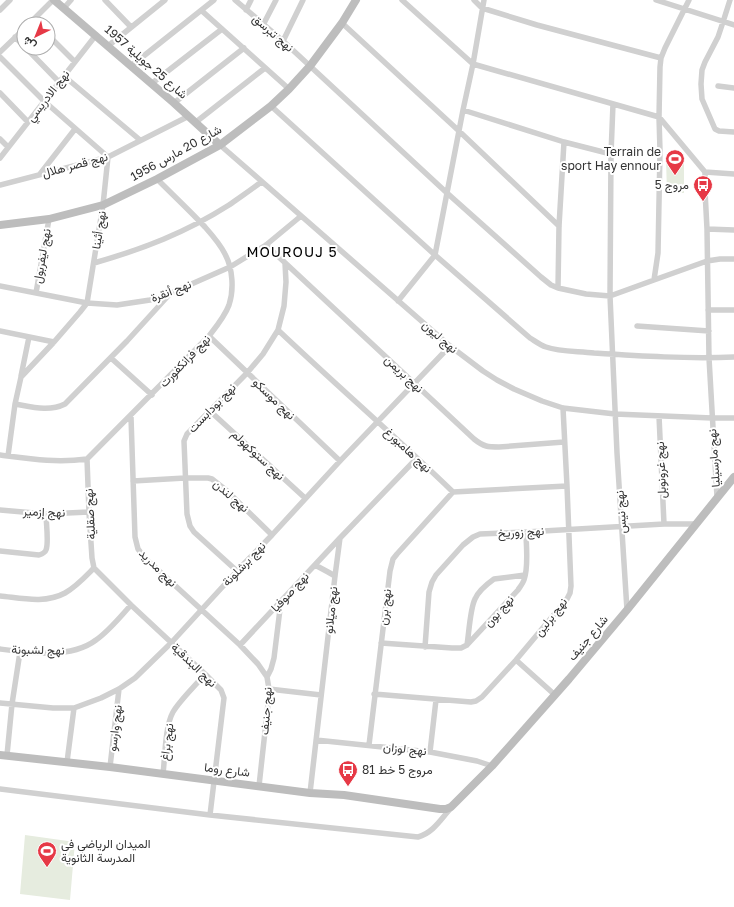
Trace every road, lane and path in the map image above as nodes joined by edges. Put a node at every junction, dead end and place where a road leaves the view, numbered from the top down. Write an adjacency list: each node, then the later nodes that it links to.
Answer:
1 (10, 0): 21 (street)
2 (54, 0): 18 (street, شارع 25 جويلية 1957); 24 (street)
3 (71, 0): 18 (street)
4 (105, 0): 29 (street)
5 (165, 0): 29 (street)
6 (214, 0): 23 (street)
7 (235, 0): 22 (street, نهج تبرسق)
8 (251, 0): 22 (street)
9 (276, 0): 27 (street)
10 (303, 0): 33 (street)
11 (356, 0): 26 (street, شارع 20 مارس 1956)
12 (402, 0): 42 (street)
13 (474, 0): 19 (street)
14 (484, 0): 19 (street)
15 (656, 0): 20 (street)
16 (689, 0): 20 (street)
17 (730, 0): 25 (street)
18 (64, 8): 31 (street, شارع 25 جويلية 1957)
19 (482, 8): 40 (street); 42 (street)
20 (685, 9): 25 (street); 40 (street)
21 (0, 10)
22 (246, 10): 27 (street, نهج تبرسق)
23 (202, 11): 30 (street); 43 (street)
24 (40, 16)
25 (724, 22): 28 (street); 64 (street)
26 (342, 23): 44 (street, شارع 20 مارس 1956); 63 (street)
27 (263, 24): 33 (street, نهج تبرسق)
28 (734, 25)
29 (131, 27): 35 (street)
30 (222, 29): 36 (street); 48 (street)
31 (96, 35): 35 (street, شارع 25 جويلية 1957); 41 (street, نهج الادريسي)
32 (15, 37): 37 (street)
33 (283, 41): 44 (street, نهج تبرسق)
34 (56, 43): 41 (street)
35 (108, 46): 43 (street, شارع 25 جويلية 1957)
36 (244, 48): 45 (street); 54 (street)
37 (0, 52)
38 (34, 56): 47 (street)
39 (0, 57): 53 (street)
40 (661, 58): 59 (street)
41 (74, 62): 46 (street, نهج الادريسي)
42 (473, 64): 55 (street); 57 (street)
43 (131, 66): 48 (street, شارع 25 جويلية 1957)
44 (310, 66): 51 (street, شارع 20 مارس 1956); 79 (street, نهج تبرسق)
45 (265, 68): 51 (street); 61 (street)
46 (64, 76): 47 (street, نهج الادريسي); 66 (street)
47 (60, 82): 53 (street, نهج الادريسي)
48 (152, 84): 54 (street, شارع 25 جويلية 1957)
49 (718, 86): 50 (street)
50 (734, 88)
51 (289, 89): 56 (street, شارع 20 مارس 1956)
52 (0, 93): 60 (street)
53 (44, 101): 60 (street, نهج الادريسي); 62 (street)
54 (174, 103): 58 (street, شارع 25 جويلية 1957)
55 (613, 104): 59 (street); 70 (street, نهج نيس)
56 (271, 106): 68 (street, شارع 20 مارس 1956); 89 (street)
57 (463, 110): 63 (street); 67 (street)
58 (189, 116): 61 (street, شارع 25 جويلية 1957); 66 (street, نهج قصر هلال)
59 (659, 117): 73 (street); 96 (street)
60 (28, 122): 69 (street, نهج الادريسي)
61 (196, 122): 68 (street, شارع 25 جويلية 1957)
62 (75, 129): 71 (street); 75 (street)
63 (459, 131): 79 (street); 85 (street)
64 (734, 132)
65 (0, 139): 69 (street)
66 (140, 140): 71 (street, نهج قصر هلال)
67 (564, 142): 70 (street); 85 (street)
68 (220, 145): 76 (street, شارع 20 مارس 1956); 77 (street, نهج ليون)
69 (8, 147): 72 (street, نهج الادريسي)
70 (611, 154): 102 (street, نهج نيس)
71 (108, 157): 75 (street, نهج قصر هلال); 80 (street, نهج أثينا)
72 (0, 158)
73 (705, 172): 74 (street); 86 (street, نهج مارسيليا)
74 (734, 174)
75 (40, 175): 78 (street, نهج قصر هلال)
76 (157, 179): 80 (street, شارع 20 مارس 1956); 83 (street, نهج فرانكفورت)
77 (261, 182): 81 (street, نهج ليون); 83 (street)
78 (0, 185)
79 (447, 193): 89 (street); 99 (street, نهج تبرسق)
80 (103, 205): 82 (street, شارع 20 مارس 1956); 92 (street, نهج أثينا)
81 (301, 216): 88 (street, نهج أنقرة); 103 (street, نهج ليون)
82 (49, 219): 84 (street, شارع 20 مارس 1956); 100 (street, نهج ليفربول)
83 (200, 222): 92 (street); 94 (street, نهج فرانكفورت)
84 (0, 225)
85 (559, 226): 99 (street)
86 (708, 229): 87 (street); 91 (street, نهج مارسيليا)
87 (734, 230)
88 (266, 245): 93 (street, نهج بريمن); 94 (street, نهج أنقرة)
89 (435, 256): 103 (street); 115 (street)
90 (734, 259): 91 (street)
91 (707, 261): 96 (street); 105 (street, نهج مارسيليا)
92 (94, 263): 104 (street, نهج أثينا)
93 (285, 263): 95 (street, نهج بريمن); 97 (street, نهج بودابست)
94 (230, 267): 101 (street, نهج أنقرة); 111 (street, نهج فرانكفورت)
95 (298, 276): 97 (street); 121 (street, نهج بريمن)
96 (654, 280): 102 (street)
97 (286, 282): 108 (street, نهج بودابست)
98 (0, 286): 100 (street, نهج أنقرة)
99 (558, 288): 102 (street)
100 (36, 293): 104 (street, نهج أنقرة)
101 (169, 294): 104 (street, نهج أنقرة); 117 (street)
102 (610, 296): 115 (street, نهج نيس)
103 (398, 301): 114 (street, نهج ليون)
104 (87, 303): 113 (street)
105 (708, 310): 106 (street); 110 (street, نهج مارسيليا)
106 (734, 310)
107 (637, 326): 110 (street)
108 (278, 330): 119 (street, نهج بودابست); 131 (street, نهج هامبورغ)
109 (0, 331): 112 (street)
110 (709, 332): 118 (street, نهج مارسيليا)
111 (209, 336): 119 (street, نهج موسكو); 122 (street, نهج فرانكفورت)
112 (29, 337): 113 (street); 120 (street)
113 (54, 342): 120 (street)
114 (450, 346): 121 (street, نهج برشلونة); 124 (street, نهج ليون)
115 (612, 354): 118 (street); 126 (street, نهج نيس)
116 (734, 357): 118 (street)
117 (111, 358): 122 (street); 123 (street)
118 (709, 358): 129 (street, نهج مارسيليا)
119 (247, 373): 125 (street, نهج بودابست); 137 (street, نهج موسكو)
120 (21, 376): 123 (street)
121 (414, 384): 131 (street, نهج برشلونة); 132 (street, نهج بريمن)
122 (152, 395): 128 (street, نهج فرانكفورت)
123 (15, 404): 134 (street)
124 (563, 408): 126 (street, نهج ليون); 132 (street, نهج برلين)
125 (210, 411): 139 (street, نهج بودابست); 144 (street, نهج ستوكهولم)
126 (615, 414): 127 (street, نهج ليون); 150 (street, نهج نيس)
127 (659, 416): 129 (street, نهج ليون); 148 (street, نهج غرونوبل)
128 (131, 417): 136 (street, نهج فرانكفورت); 140 (street, نهج مدريد)
129 (712, 418): 130 (street, نهج ليون); 143 (street, نهج مارسيليا)
130 (734, 418)
131 (378, 422): 135 (street, نهج هامبورغ); 137 (street, نهج برشلونة)
132 (564, 442): 141 (street, نهج برلين)
133 (0, 456): 134 (street)
134 (8, 456): 136 (street)
135 (417, 458): 142 (street, نهج هامبورغ); 154 (street)
136 (87, 459): 146 (street, نهج صقلية)
137 (340, 461): 144 (street, نهج برشلونة)
138 (734, 477): 143 (street, شارع جنيف)
139 (185, 478): 140 (street, نهج لندن); 153 (street, نهج لندن); 158 (street, نهج بودابست)
140 (133, 481): 164 (street, نهج مدريد)
141 (567, 486): 142 (street); 151 (street, نهج برلين)
142 (453, 492): 167 (street, نهج برن)
143 (717, 497): 149 (street, شارع جنيف)
144 (305, 498): 153 (street, نهج برشلونة)
145 (0, 510): 147 (street, نهج إزمير)
146 (89, 512): 147 (street, نهج إزمير); 157 (street, نهج صقلية)
147 (46, 514): 155 (street)
148 (664, 524): 149 (street, نهج زوريخ); 150 (street, نهج زوريخ)
149 (696, 524): 165 (street, شارع جنيف)
150 (623, 527): 151 (street, نهج زوريخ); 165 (street, نهج نيس)
151 (569, 530): 152 (street, نهج زوريخ); 173 (street, نهج برلين)
152 (526, 532): 159 (street, نهج بون); 170 (street, نهج زوريخ)
153 (272, 534): 158 (street, نهج برشلونة)
154 (340, 538): 156 (street, نهج صوفيا); 160 (street, نهج ميلانو)
155 (0, 551)
156 (315, 565): 160 (street); 162 (street, نهج صوفيا)
157 (94, 568): 161 (street); 163 (street, نهج البندقية)
158 (237, 570): 164 (street, نهج برشلونة)
159 (525, 575): 169 (street, نهج بون); 169 (street, نهج بون)
160 (335, 576): 179 (street, نهج ميلانو)
161 (0, 596)
162 (281, 602): 168 (street, نهج صوفيا); 175 (street)
163 (131, 605): 166 (street, نهج البندقية); 172 (street, نهج لشبونة)
164 (202, 609): 166 (street, نهج برشلونة); 168 (street, نهج مدريد)
165 (627, 610): 180 (street, شارع جنيف)
166 (171, 642): 174 (street, نهج البندقية); 176 (street, نهج برشلونة)
167 (381, 644): 170 (street); 178 (street, نهج برن)
168 (240, 645): 175 (street, نهج جنيف)
169 (468, 645): 170 (street)
170 (425, 647)
171 (0, 649): 172 (street, نهج لشبونة)
172 (20, 652): 183 (street)
173 (516, 660): 180 (street); 181 (street, نهج برلين)
174 (205, 674): 192 (street, نهج براغ); 193 (street, نهج البندقية)
175 (267, 677): 177 (street, نهج جنيف)
176 (119, 689): 184 (street, نهج برشلونة); 191 (street, نهج وارسو)
177 (269, 689): 179 (street); 194 (street, نهج جنيف)
178 (374, 694): 181 (street, نهج برلين); 186 (street, نهج برن)
179 (321, 695): 185 (street, نهج ميلانو)
180 (555, 695): 190 (street, شارع جنيف)
181 (436, 700): 187 (street)
182 (0, 703): 183 (street, نهج برشلونة)
183 (12, 704): 184 (street, نهج برشلونة); 188 (street)
184 (74, 708): 189 (street)
185 (316, 740): 186 (street, نهج لوزان); 196 (street, نهج ميلانو)
186 (369, 745): 187 (street, نهج لوزان)
187 (430, 752): 190 (street, نهج لوزان)
188 (3, 755): 189 (street, شارع روما)
189 (67, 762): 191 (street, شارع روما)
190 (492, 766): 197 (street, شارع جنيف)
191 (110, 767): 192 (street, شارع روما)
192 (163, 774): 193 (street, شارع روما)
193 (214, 781): 194 (street, شارع روما); 198 (street, نهج البندقية)
194 (259, 786): 196 (street, شارع روما)
195 (0, 789): 198 (street)
196 (310, 793): 197 (street, شارع روما)
197 (451, 807): 198 (street)
198 (210, 815)

